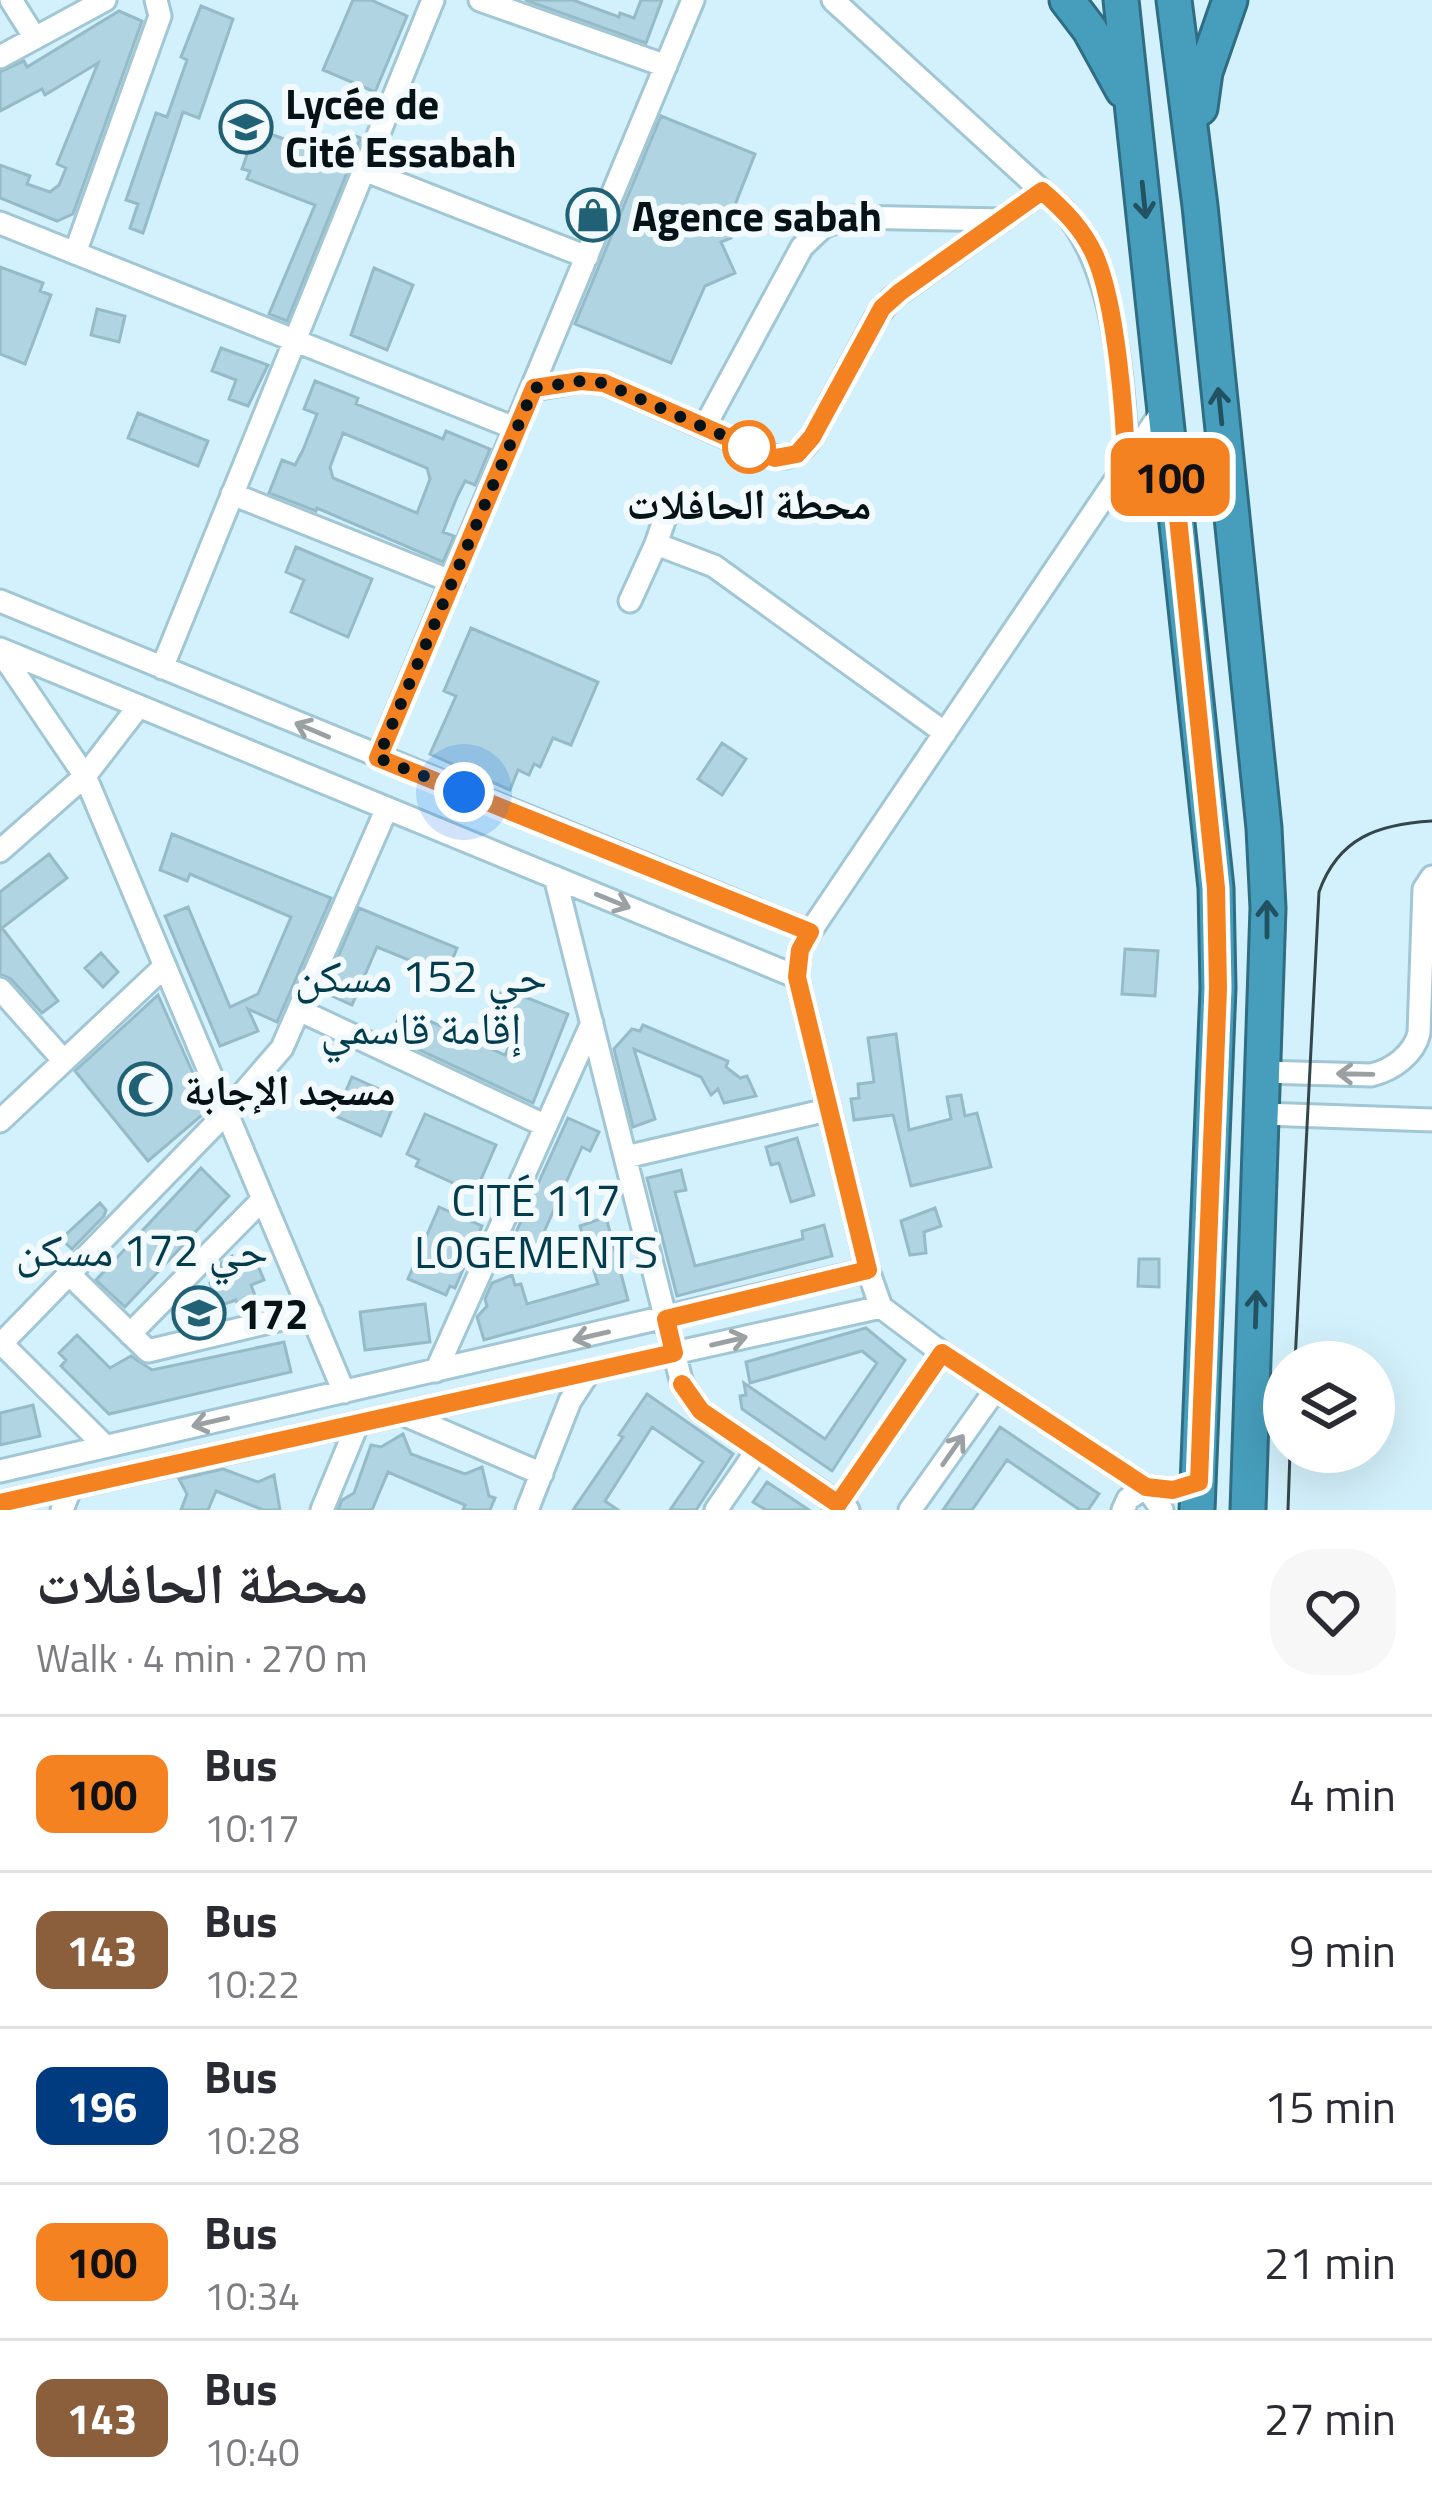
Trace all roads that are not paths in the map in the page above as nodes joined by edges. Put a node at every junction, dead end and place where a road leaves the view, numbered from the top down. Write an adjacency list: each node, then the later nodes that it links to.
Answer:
1 (11, 0): 12 (street)
2 (105, 0): 12 (street)
3 (156, 0): 21 (street)
4 (433, 0): 16 (street)
5 (480, 0): 14 (street)
6 (693, 0): 14 (street)
7 (833, 0): 17 (street)
8 (1067, 0): 15 (highway)
9 (1121, 0): 15 (highway)
10 (1174, 0): 18 (highway)
11 (1230, 0): 18 (highway)
12 (35, 38): 13 (street)
13 (0, 57)
14 (666, 66): 22 (street)
15 (1135, 113): 25 (highway, one-way to 25)
16 (364, 170): 22 (street); 23 (street)
17 (1042, 191): 19 (street); 28 (street)
18 (1200, 206): 55 (highway, one-way to 18)
19 (1003, 220): 26 (street); 26 (street)
20 (0, 224): 21 (street)
21 (75, 253): 23 (street)
22 (587, 257): 24 (street)
23 (294, 340): 27 (street); 30 (street)
24 (534, 388): 26 (street); 27 (street)
25 (1166, 405): 28 (street); 29 (highway)
26 (705, 427)
27 (517, 429): 33 (street)
28 (1126, 467): 29 (street); 39 (street)
29 (1174, 479): 85 (highway)
30 (232, 494): 33 (street); 37 (street)
31 (668, 512): 32 (street)
32 (656, 544): 34 (street); 39 (street)
33 (453, 583): 40 (street)
34 (629, 601)
35 (0, 602): 37 (street)
36 (0, 650): 38 (street); 41 (street)
37 (162, 668): 40 (street, one-way to 37)
38 (139, 706): 41 (street); 42 (street)
39 (945, 733): 46 (street)
40 (378, 758): 46 (street)
41 (85, 776): 43 (street); 47 (street)
42 (387, 808): 45 (street); 50 (street)
43 (0, 851)
44 (1432, 877): 53 (street)
45 (555, 878): 48 (street, one-way to 48); 51 (street)
46 (810, 932): 48 (street)
47 (165, 965): 54 (street); 57 (street)
48 (797, 977): 56 (street)
49 (0, 989): 54 (street)
50 (302, 1011): 57 (street); 61 (street)
51 (592, 1024): 61 (street); 62 (street)
52 (1432, 1034): 53 (street)
53 (1413, 1050): 55 (street, one-way to 55)
54 (64, 1061): 60 (street)
55 (1264, 1072): 58 (highway)
56 (827, 1110): 62 (street); 64 (street)
57 (226, 1113): 63 (street); 65 (street)
58 (1262, 1114): 59 (street); 95 (highway, one-way to 58)
59 (1432, 1120)
60 (0, 1121)
61 (546, 1126): 73 (street)
62 (626, 1157): 68 (street)
63 (263, 1199): 67 (street); 69 (street)
64 (868, 1270): 66 (street); 68 (street)
65 (69, 1274): 69 (street); 70 (street)
66 (881, 1307): 71 (street, one-way to 66); 72 (street)
67 (311, 1312): 69 (street); 76 (street)
68 (666, 1319): 71 (street); 73 (street, one-way to 73)
69 (130, 1334)
70 (1, 1343): 79 (street)
71 (674, 1353): 74 (street); 80 (street)
72 (942, 1353): 75 (street); 88 (street)
73 (436, 1371): 76 (street)
74 (590, 1372): 77 (street); 82 (street)
75 (996, 1389): 84 (street); 92 (street, one-way to 75)
76 (344, 1392): 79 (street, one-way to 79)
77 (403, 1414): 78 (street); 82 (street)
78 (358, 1423): 83 (street); 90 (street)
79 (104, 1445): 81 (street)
80 (758, 1449): 88 (street); 91 (street)
81 (0, 1471)
82 (542, 1474): 87 (street)
83 (71, 1487): 86 (street); 89 (street)
84 (1146, 1487): 85 (street); 93 (street); 94 (street)
85 (1198, 1496)
86 (0, 1503)
87 (533, 1508)
88 (840, 1508)
89 (62, 1510)
90 (322, 1510)
91 (716, 1510)
92 (910, 1510)
93 (1123, 1510)
94 (1162, 1510)
95 (1248, 1510)

